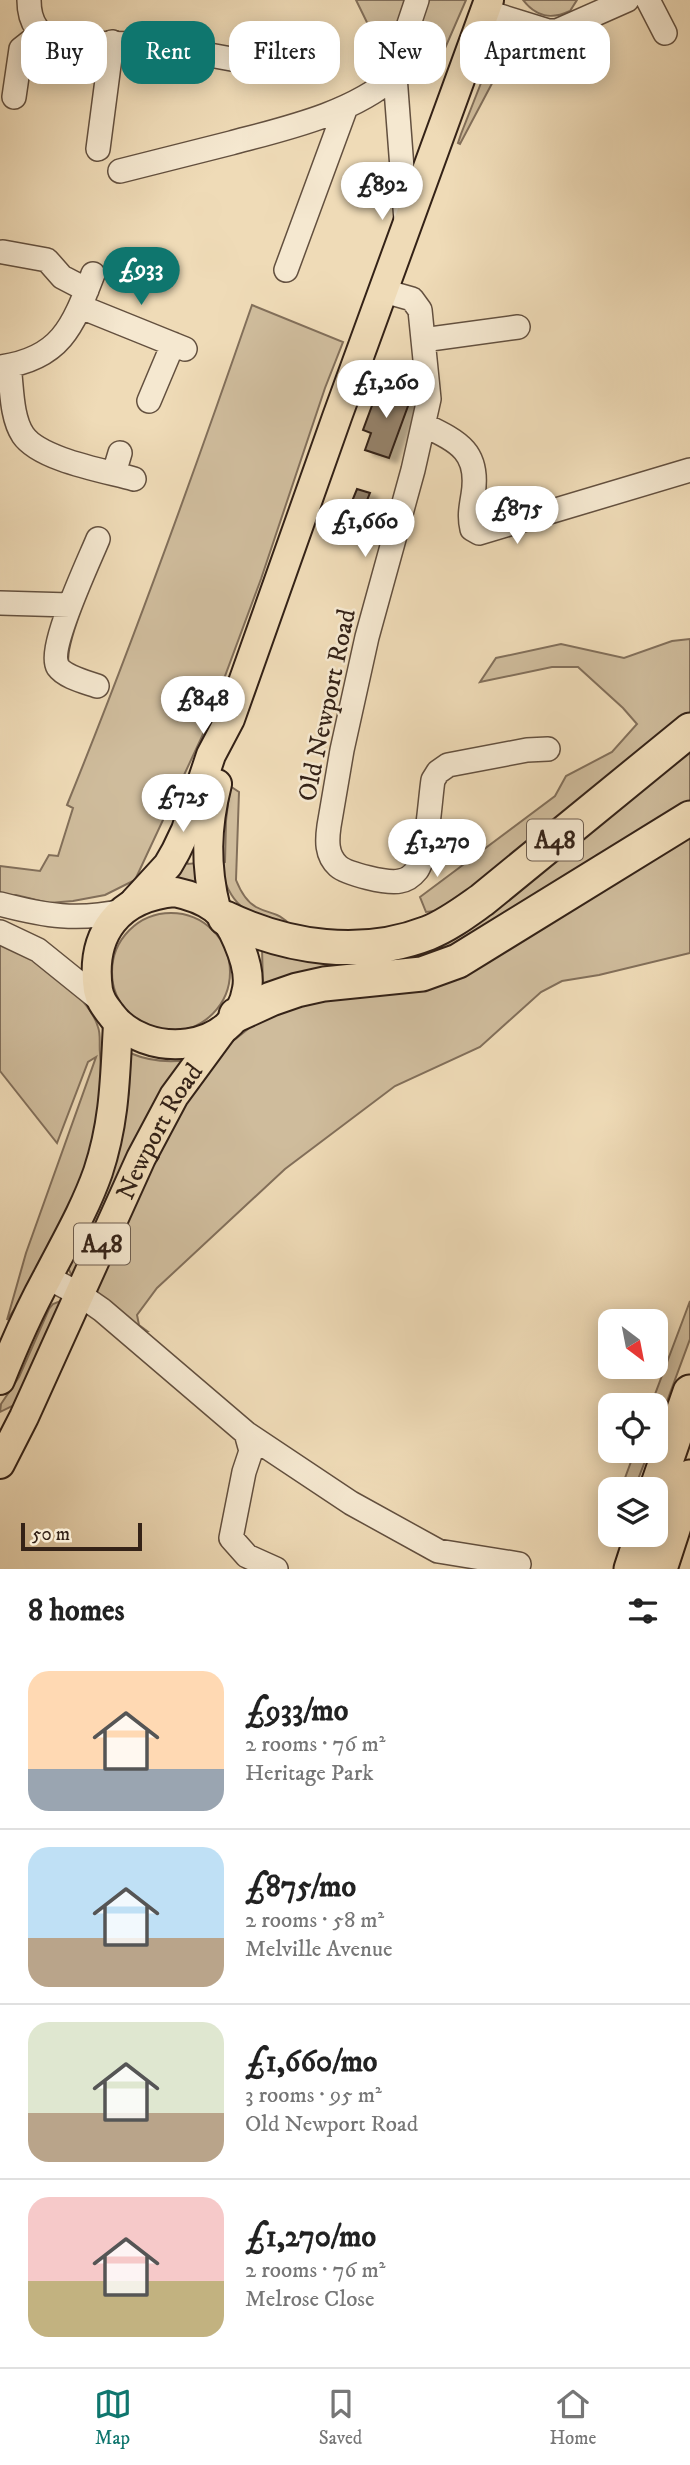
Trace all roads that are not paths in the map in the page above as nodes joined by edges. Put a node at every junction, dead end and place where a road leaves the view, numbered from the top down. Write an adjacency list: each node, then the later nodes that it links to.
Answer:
1 (29, 0): 7 (street)
2 (417, 0): 8 (street)
3 (627, 0): 6 (street)
4 (648, 0): 9 (street)
5 (486, 6): 6 (street); 20 (main road)
6 (592, 9)
7 (34, 21)
8 (410, 21)
9 (665, 33)
10 (107, 42): 11 (street)
11 (112, 42): 13 (street); 18 (street)
12 (21, 49): 16 (street)
13 (229, 59)
14 (385, 84): 17 (street)
15 (396, 84): 20 (street)
16 (15, 97)
17 (346, 107): 19 (street); 22 (street)
18 (98, 149)
19 (120, 171)
20 (407, 226): 24 (main road)
21 (4, 252): 23 (street)
22 (286, 270)
23 (87, 290): 27 (street); 28 (street)
24 (384, 291): 26 (street, Old Newport Road); 36 (main road)
25 (518, 327): 26 (street)
26 (423, 340): 29 (street, Old Newport Road)
27 (5, 366): 30 (street)
28 (149, 401)
29 (425, 425): 31 (street); 38 (street, Old Newport Road)
30 (123, 468)
31 (690, 470)
32 (98, 539): 34 (street)
33 (0, 603): 34 (street)
34 (70, 605): 35 (street)
35 (97, 686)
36 (230, 719): 41 (main road); 42 (main road)
37 (690, 730): 42 (highway, A48)
38 (548, 749)
39 (690, 818): 46 (highway, A48)
40 (0, 904): 41 (street)
41 (129, 906): 42 (main road); 44 (main road)
42 (221, 914): 46 (main road)
43 (0, 932): 44 (street)
44 (100, 1000): 45 (main road)
45 (118, 1024): 46 (main road); 47 (main road, Newport Road / A48)
46 (229, 1024): 48 (main road, Newport Road / A48)
47 (47, 1278): 48 (street); 49 (main road, Newport Road / A48)
48 (79, 1294): 51 (street); 52 (main road, Newport Road / A48)
49 (0, 1380)
50 (690, 1392): 53 (highway)
51 (246, 1433): 56 (street); 57 (street)
52 (0, 1464)
53 (661, 1477)
54 (690, 1477): 59 (highway)
55 (638, 1547): 58 (highway)
56 (519, 1564)
57 (276, 1569)
58 (631, 1569)
59 (660, 1569)

